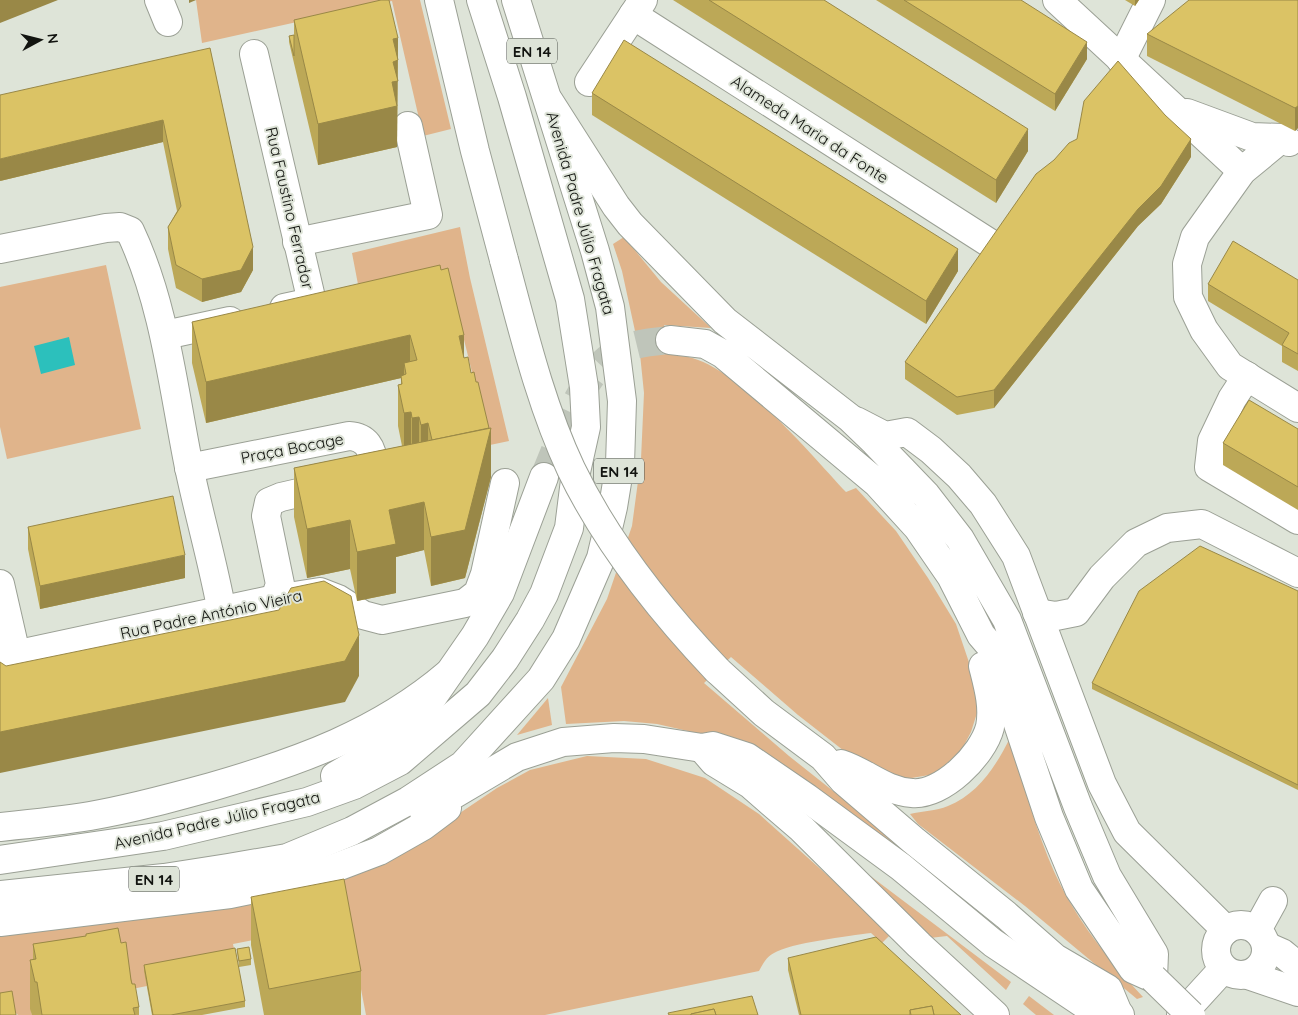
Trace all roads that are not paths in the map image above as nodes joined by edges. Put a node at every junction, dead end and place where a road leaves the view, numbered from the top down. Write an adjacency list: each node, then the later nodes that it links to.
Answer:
1 (439, 0): 37 (main road, bridge)
2 (481, 0): 38 (main road, Avenida Padre Júlio Fragata / EN 14)
3 (516, 0): 10 (main road, Avenida Padre Júlio Fragata / EN 14)
4 (1057, 0): 8 (main road)
5 (1151, 0): 8 (main road)
6 (638, 8): 9 (main road, Alameda Maria da Fonte); 16 (main road, Alameda Maria da Fonte)
7 (254, 54): 15 (main road, Rua Faustino Ferrador)
8 (1121, 60): 11 (main road)
9 (589, 82)
10 (549, 101): 22 (main road); 40 (main road, Avenida Padre Júlio Fragata / EN 14)
11 (1174, 108): 13 (main road); 14 (main road)
12 (408, 126): 15 (main road)
13 (1290, 142): 14 (main road)
14 (1242, 170): 20 (main road)
15 (297, 242): 18 (main road, Rua Faustino Ferrador)
16 (988, 242)
17 (0, 249): 18 (main road)
18 (164, 335): 23 (main road)
19 (670, 340): 32 (main road)
20 (1247, 376): 21 (main road); 26 (main road)
21 (1298, 408)
22 (850, 418): 31 (main road); 49 (main road)
23 (189, 468): 29 (main road, Praça Bocage); 30 (main road)
24 (544, 478): 34 (main road)
25 (505, 483): 29 (main road, Rua Padre António Vieira)
26 (1298, 520)
27 (1298, 573): 31 (main road)
28 (0, 584): 33 (main road)
29 (275, 599): 30 (main road, Rua Padre António Vieira)
30 (222, 612): 33 (main road, Rua Padre António Vieira)
31 (1037, 613): 45 (main road)
32 (981, 635): 37 (main road); 49 (main road)
33 (8, 656)
34 (448, 674): 38 (main road); 39 (main road)
35 (702, 748): 36 (main road); 51 (main road); 52 (main road)
36 (517, 757): 40 (main road); 44 (main road)
37 (823, 757): 51 (main road)
38 (307, 802): 41 (main road, Avenida Padre Júlio Fragata / EN 14)
39 (0, 827)
40 (352, 832): 42 (main road, Avenida Padre Júlio Fragata / EN 14)
41 (0, 860)
42 (0, 895)
43 (1273, 901): 46 (main road)
44 (0, 922)
45 (1226, 930): 46 (main road); 48 (main road)
46 (1262, 938): 47 (main road); 48 (main road)
47 (1298, 966)
48 (1236, 972): 50 (main road); 53 (main road)
49 (1153, 978): 54 (main road, bridge)
50 (1298, 992)
51 (1119, 1014)
52 (995, 1015)
53 (1181, 1015)
54 (1190, 1015)

